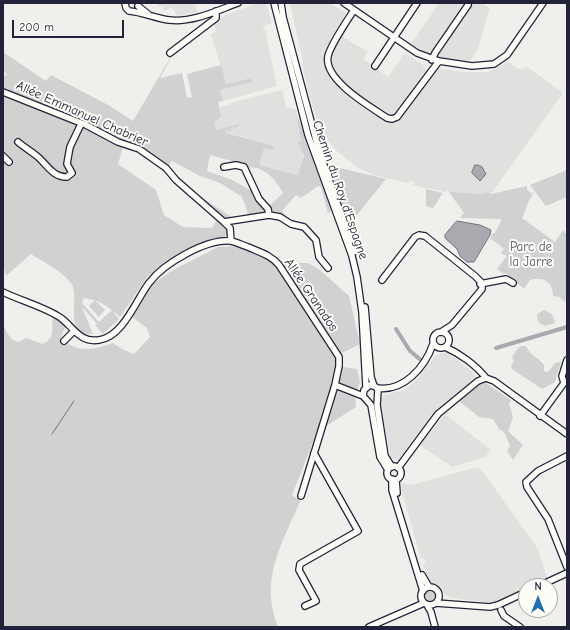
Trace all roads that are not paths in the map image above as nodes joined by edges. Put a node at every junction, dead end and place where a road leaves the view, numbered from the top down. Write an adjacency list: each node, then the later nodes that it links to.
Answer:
1 (125, 3): 11 (street)
2 (238, 3): 12 (street)
3 (274, 3): 21 (street, Chemin du Roy d'Espagne)
4 (281, 3): 21 (street, Chemin du Roy d'Espagne)
5 (344, 3): 10 (street)
6 (417, 3): 14 (street)
7 (543, 3): 17 (street)
8 (138, 4): 11 (street); 13 (street)
9 (468, 5): 16 (street)
10 (354, 10): 14 (street); 17 (street)
11 (133, 11): 13 (street)
12 (216, 11): 13 (street); 15 (street)
13 (156, 18)
14 (394, 38): 16 (street); 18 (street)
15 (170, 53)
16 (432, 60): 17 (street)
17 (439, 61)
18 (375, 66)
19 (3, 92): 20 (street, Allée Emmanuel Chabrier)
20 (81, 124): 22 (street); 27 (street, Allée Emmanuel Chabrier)
21 (308, 126): 45 (street, Chemin du Roy d'Espagne); 47 (street, Chemin du Roy d'Espagne)
22 (18, 142)
23 (3, 156): 24 (street)
24 (9, 162)
25 (224, 167): 26 (street)
26 (270, 215): 27 (street); 29 (street)
27 (224, 222): 28 (street, Allée Emmanuel Chabrier)
28 (231, 241): 35 (street, Allée Granados); 44 (street, Allée Granados)
29 (328, 268)
30 (382, 280): 32 (street)
31 (513, 283): 32 (street)
32 (480, 285): 34 (street)
33 (3, 292): 35 (street, Allée Granados)
34 (452, 325): 36 (street); 38 (street)
35 (73, 332): 37 (street)
36 (441, 332): 38 (street); 38 (street)
37 (64, 341)
38 (442, 344): 40 (street); 46 (street)
39 (567, 360): 43 (street)
40 (478, 369): 41 (street); 42 (street)
41 (486, 378): 42 (street); 50 (street)
42 (478, 381): 54 (street)
43 (565, 384): 50 (street)
44 (335, 385): 47 (street); 52 (street, Allée Granados)
45 (376, 387): 46 (street); 47 (street); 48 (street, Chemin du Roy d'Espagne)
46 (390, 388): 48 (street)
47 (364, 391): 49 (street)
48 (378, 397): 49 (street); 54 (street)
49 (368, 401): 54 (street)
50 (540, 416): 51 (street)
51 (567, 434)
52 (314, 453): 56 (street, Allée Granados); 66 (street)
53 (567, 456): 57 (street)
54 (393, 468): 55 (street); 55 (street)
55 (394, 479): 60 (street); 61 (street)
56 (301, 496)
57 (567, 567)
58 (567, 573): 59 (street)
59 (556, 578)
60 (428, 587): 61 (street); 62 (street)
61 (423, 591): 64 (street)
62 (439, 595): 64 (street); 65 (street)
63 (518, 597): 67 (street)
64 (430, 604): 65 (street); 68 (street); 70 (street)
65 (457, 604): 67 (street)
66 (306, 606)
67 (502, 606): 71 (street)
68 (378, 625): 69 (street)
69 (369, 627)
70 (435, 627)
71 (520, 627)

